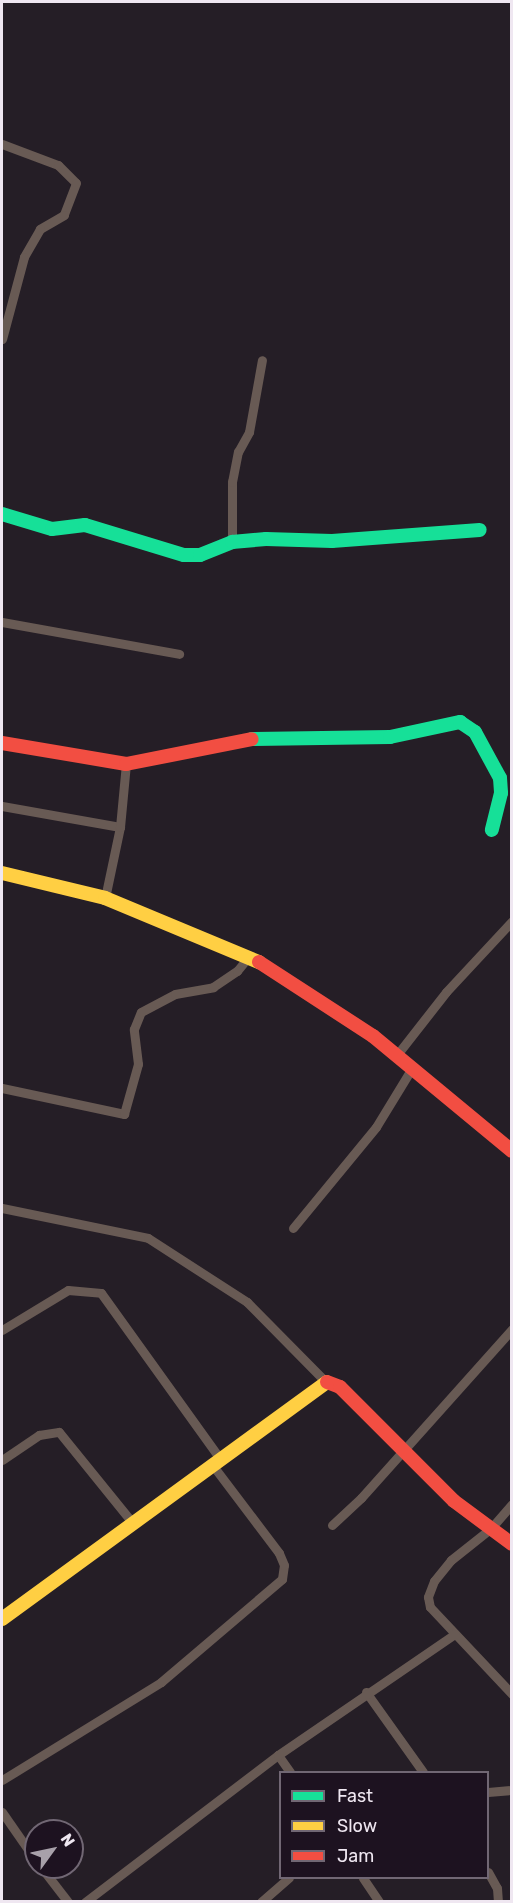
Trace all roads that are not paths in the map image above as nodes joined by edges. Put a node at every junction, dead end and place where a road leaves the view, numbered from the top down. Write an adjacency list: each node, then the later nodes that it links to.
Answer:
1 (2, 144): 2 (street)
2 (2, 339)
3 (262, 360): 6 (street)
4 (2, 514): 6 (street)
5 (480, 530): 6 (street)
6 (232, 542)
7 (2, 622): 8 (street)
8 (179, 654)
9 (2, 743): 10 (street)
10 (126, 764): 12 (street); 13 (street)
11 (2, 806): 12 (street)
12 (120, 827): 15 (street)
13 (492, 830)
14 (2, 873): 15 (street)
15 (105, 898): 17 (street)
16 (512, 921): 18 (street)
17 (249, 956): 18 (street); 20 (street)
18 (396, 1056): 19 (street)
19 (412, 1068): 21 (street); 23 (street)
20 (2, 1088)
21 (512, 1150)
22 (2, 1208): 26 (street)
23 (293, 1228)
24 (512, 1329): 27 (street)
25 (2, 1330): 29 (street)
26 (326, 1382): 27 (street); 29 (street)
27 (404, 1448): 32 (street); 33 (street)
28 (2, 1460): 31 (street)
29 (215, 1460): 31 (street); 42 (street)
30 (512, 1504): 33 (street)
31 (131, 1521): 35 (street)
32 (332, 1525)
33 (490, 1529): 34 (street); 36 (street)
34 (512, 1544)
35 (2, 1619)
36 (455, 1634): 37 (street); 38 (street)
37 (366, 1692): 39 (street); 41 (street)
38 (512, 1694)
39 (278, 1755): 40 (street); 52 (street)
40 (289, 1771)
41 (422, 1771)
42 (2, 1780)
43 (512, 1790): 44 (street)
44 (489, 1792)
45 (2, 1812): 46 (street)
46 (24, 1844)
47 (489, 1874): 55 (street)
48 (50, 1879): 51 (street)
49 (288, 1879): 53 (street)
50 (364, 1879): 54 (street)
51 (68, 1902)
52 (85, 1902)
53 (261, 1902)
54 (379, 1902)
55 (498, 1902)

